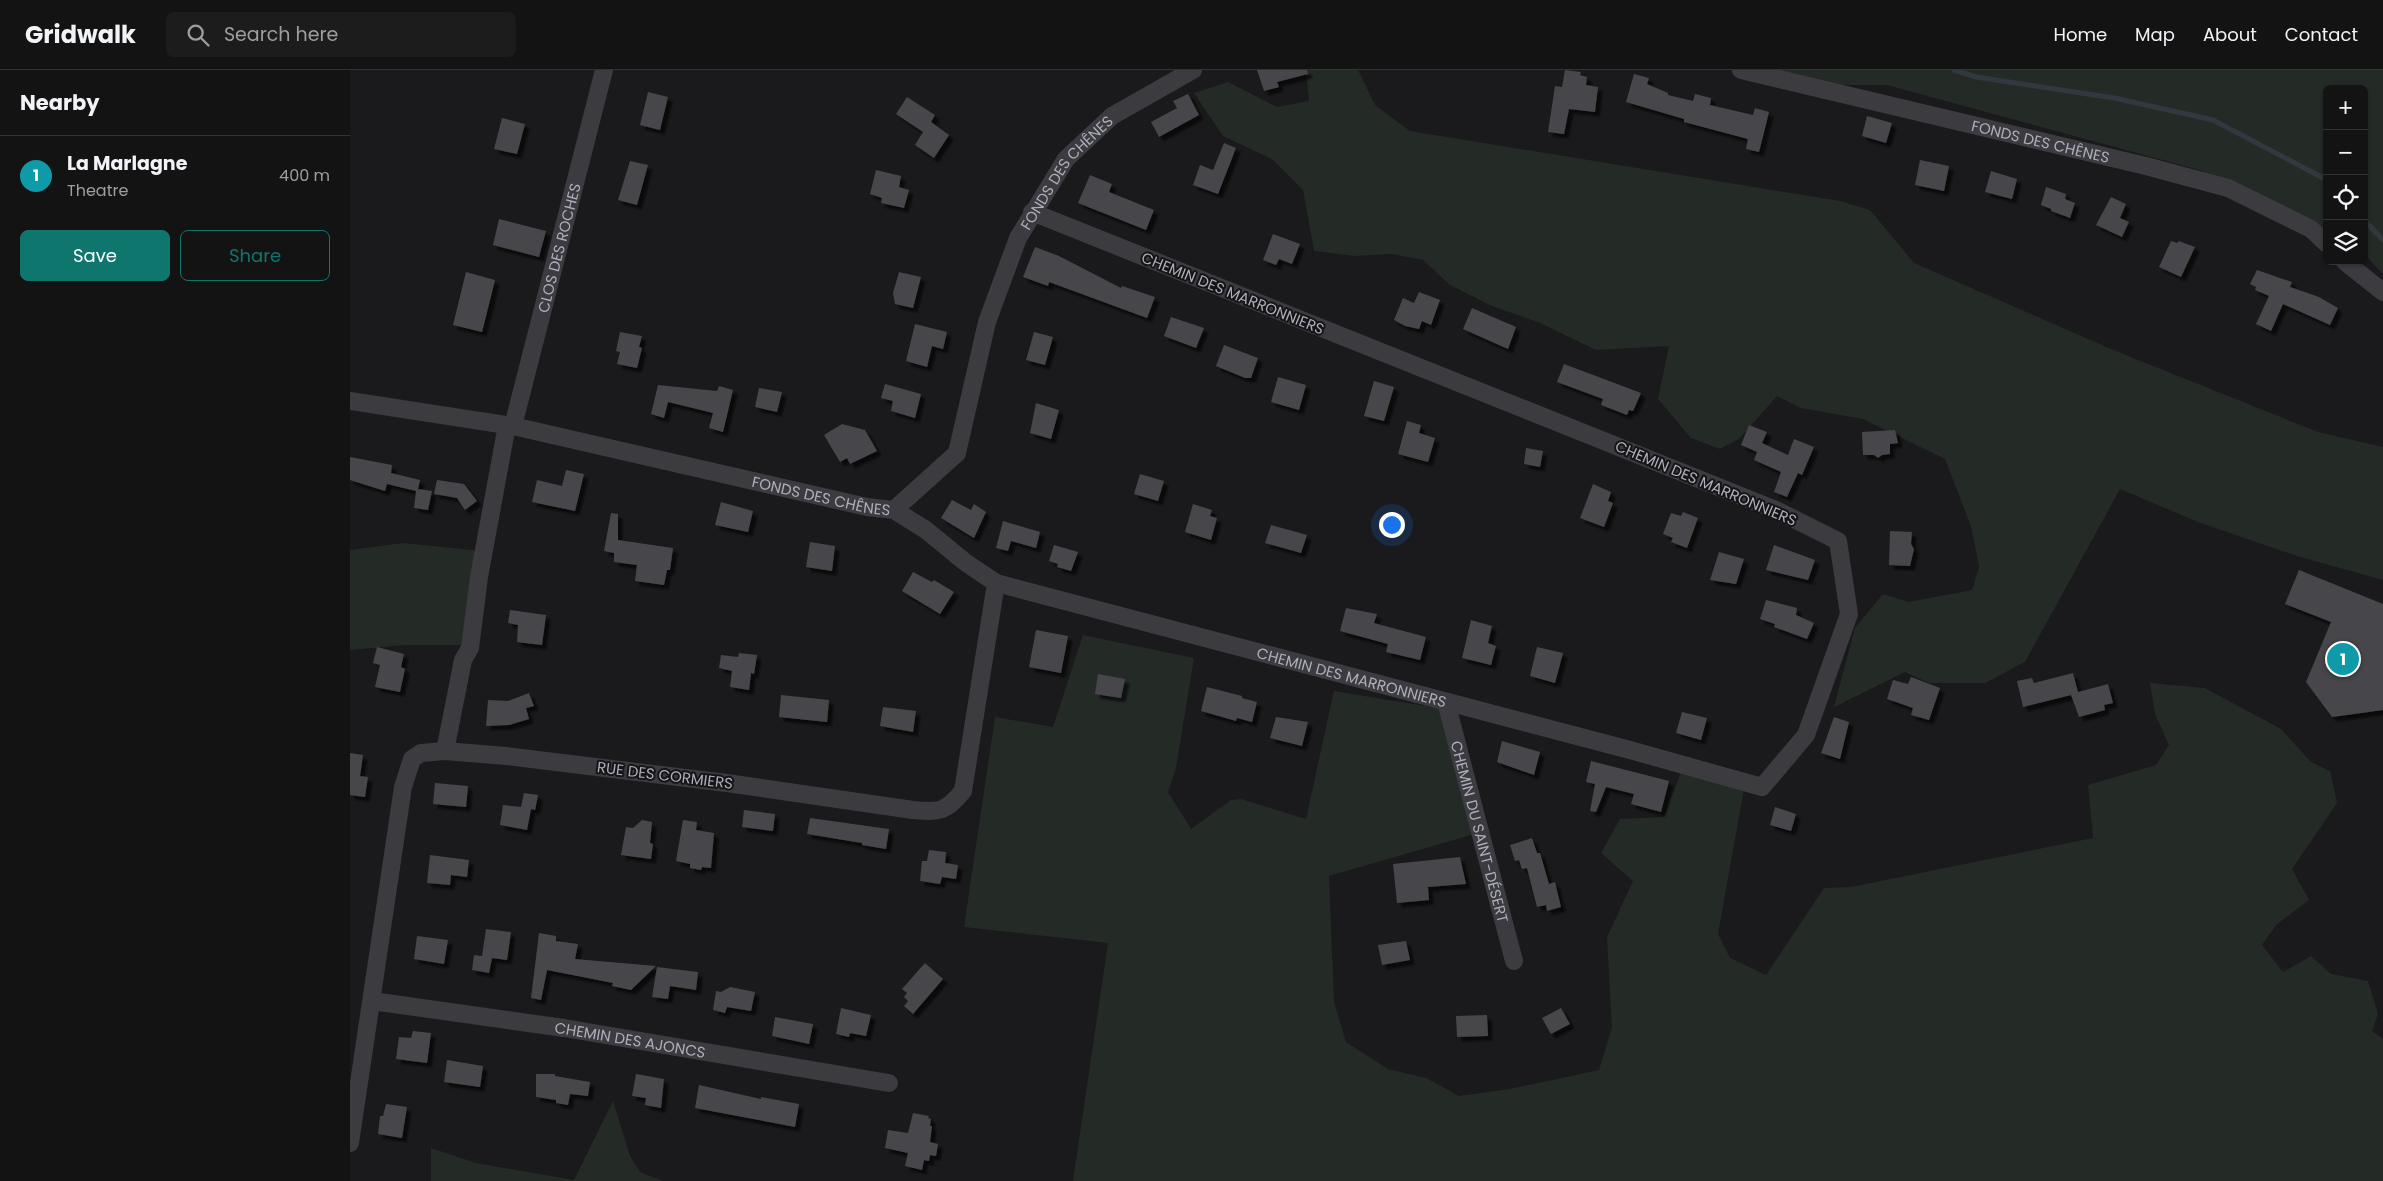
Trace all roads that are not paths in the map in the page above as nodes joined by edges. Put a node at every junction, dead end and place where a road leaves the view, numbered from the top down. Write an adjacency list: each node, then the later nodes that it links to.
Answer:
1 (604, 70): 9 (street, CLOS DES ROCHES)
2 (1193, 70): 4 (street, FONDS DES CHÊNES)
3 (1741, 70): 5 (street, FONDS DES CHÊNES)
4 (1032, 212): 10 (street, FONDS DES CHÊNES); 12 (street, CHEMIN DES MARRONNIERS)
5 (2323, 240)
6 (2349, 265): 7 (street)
7 (2383, 292)
8 (350, 401): 9 (street, FONDS DES CHÊNES)
9 (510, 425): 10 (street, FONDS DES CHÊNES); 13 (street, CLOS DES ROCHES)
10 (894, 510): 11 (street)
11 (996, 583): 12 (street, CHEMIN DES MARRONNIERS); 13 (street, RUE DES CORMIERS)
12 (1446, 702): 14 (street, CHEMIN DU SAINT-DÉSERT)
13 (445, 751): 15 (street, RUE DES CORMIERS)
14 (1514, 961)
15 (372, 1001): 16 (street, CHEMIN DES AJONCS); 17 (street, RUE DES CORMIERS)
16 (889, 1082)
17 (350, 1143)

